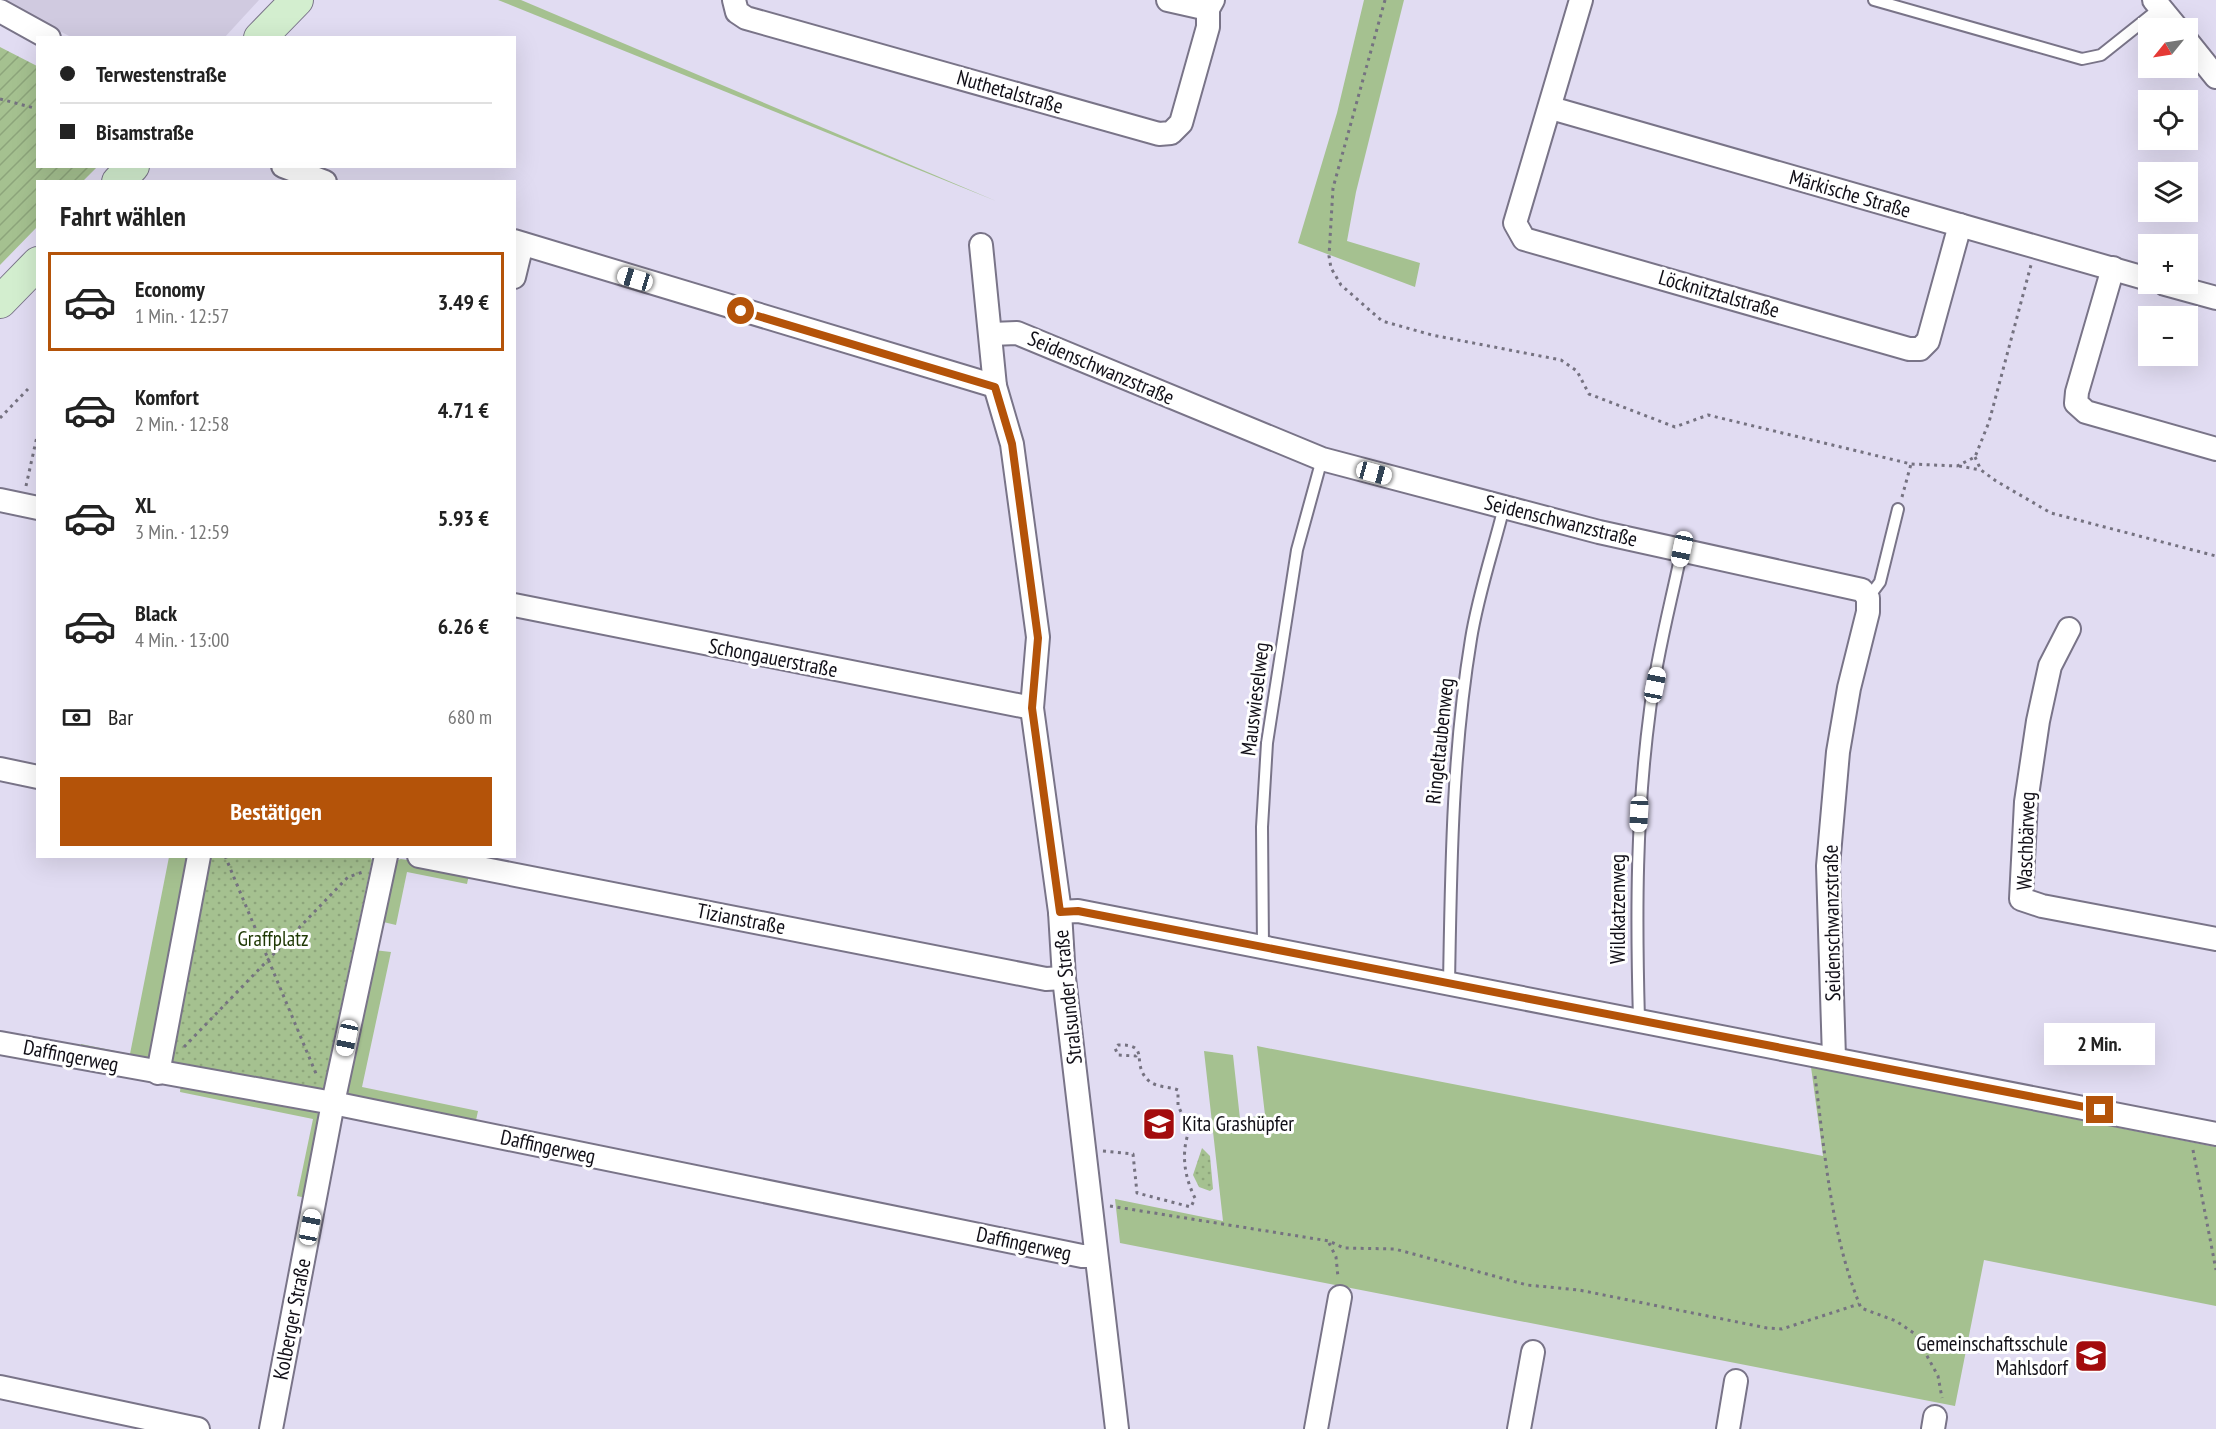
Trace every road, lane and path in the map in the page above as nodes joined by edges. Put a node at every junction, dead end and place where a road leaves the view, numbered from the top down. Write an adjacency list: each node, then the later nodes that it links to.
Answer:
1 (297, 0): 12 (main road)
2 (734, 0): 8 (street, Nuthetalstraße)
3 (1168, 0): 8 (street)
4 (1385, 0): 41 (path)
5 (1581, 0): 17 (street)
6 (1874, 0): 7 (lane)
7 (2157, 4): 10 (street)
8 (1210, 5)
9 (0, 11): 11 (street)
10 (2169, 18)
11 (45, 36)
12 (262, 36)
13 (2198, 55): 14 (street)
14 (2216, 77)
15 (0, 99): 16 (path)
16 (36, 108)
17 (1551, 108): 22 (street, Märkische Straße); 22 (street, Löcknitztalstraße)
18 (131, 168): 20 (main road)
19 (288, 168): 21 (street)
20 (120, 180)
21 (320, 180)
22 (1960, 225): 25 (street, Märkische Straße)
23 (518, 243): 26 (street); 34 (street)
24 (981, 245): 33 (street, Stralsunder Straße)
25 (2036, 246): 28 (street, Märkische Straße); 39 (path)
26 (516, 260)
27 (36, 265): 32 (main road)
28 (2113, 268): 29 (street, Märkische Straße); 37 (street)
29 (2138, 276)
30 (2198, 293): 31 (street)
31 (2216, 298)
32 (0, 302)
33 (991, 334): 34 (street, Stralsunder Straße); 40 (street, Seidenschwanzstraße)
34 (995, 387): 53 (street, Stralsunder Straße)
35 (28, 389): 36 (path)
36 (0, 418)
37 (2216, 449)
38 (36, 450): 45 (path)
39 (1975, 457): 42 (path); 43 (path)
40 (1322, 459): 46 (street, Seidenschwanzstraße); 62 (lane, Mauswieselweg)
41 (1911, 464): 42 (path); 47 (path)
42 (1958, 465): 43 (path)
43 (1981, 470): 49 (path)
44 (0, 500): 45 (street)
45 (30, 506)
46 (1504, 507): 48 (street, Seidenschwanzstraße); 65 (lane, Ringeltaubenweg)
47 (1898, 509): 50 (lane)
48 (1682, 549): 50 (street, Seidenschwanzstraße); 66 (lane, Wildkatzenweg)
49 (2216, 556)
50 (1868, 598): 70 (street, Seidenschwanzstraße)
51 (516, 605): 53 (street, Schongauerstraße)
52 (2069, 629): 61 (street, Waschbärweg)
53 (1032, 708): 60 (street, Stralsunder Straße)
54 (0, 769): 55 (street)
55 (36, 777)
56 (199, 858): 71 (street)
57 (226, 858): 63 (path)
58 (429, 858): 64 (street, Tizianstraße)
59 (385, 861): 63 (path); 72 (street, Kolberger Straße)
60 (1060, 912): 62 (street); 64 (street, Stralsunder Straße)
61 (2216, 939)
62 (1263, 947): 65 (street)
63 (269, 962): 71 (path); 72 (path)
64 (1064, 978): 76 (street, Stralsunder Straße)
65 (1449, 984): 66 (street)
66 (1639, 1020): 69 (street)
67 (0, 1043): 71 (street, Daffingerweg)
68 (1138, 1052): 68 (path); 75 (path)
69 (1812, 1054): 70 (street); 81 (path)
70 (1834, 1058): 73 (street)
71 (158, 1073): 72 (street, Daffingerweg)
72 (331, 1103): 78 (street, Daffingerweg); 87 (street, Kolberger Straße)
73 (2188, 1128): 74 (street); 79 (path)
74 (2216, 1134)
75 (1110, 1151)
76 (1090, 1201): 77 (path); 78 (street, Stralsunder Straße)
77 (1329, 1241): 80 (path); 81 (path)
78 (1095, 1256): 88 (street, Stralsunder Straße)
79 (2216, 1270)
80 (1340, 1298): 89 (street)
81 (1859, 1304): 85 (path)
82 (1533, 1352): 90 (street)
83 (1736, 1382): 91 (street)
84 (0, 1387): 86 (street)
85 (1934, 1423)
86 (198, 1429)
87 (271, 1429)
88 (1117, 1429)
89 (1316, 1429)
90 (1519, 1429)
91 (1728, 1429)

